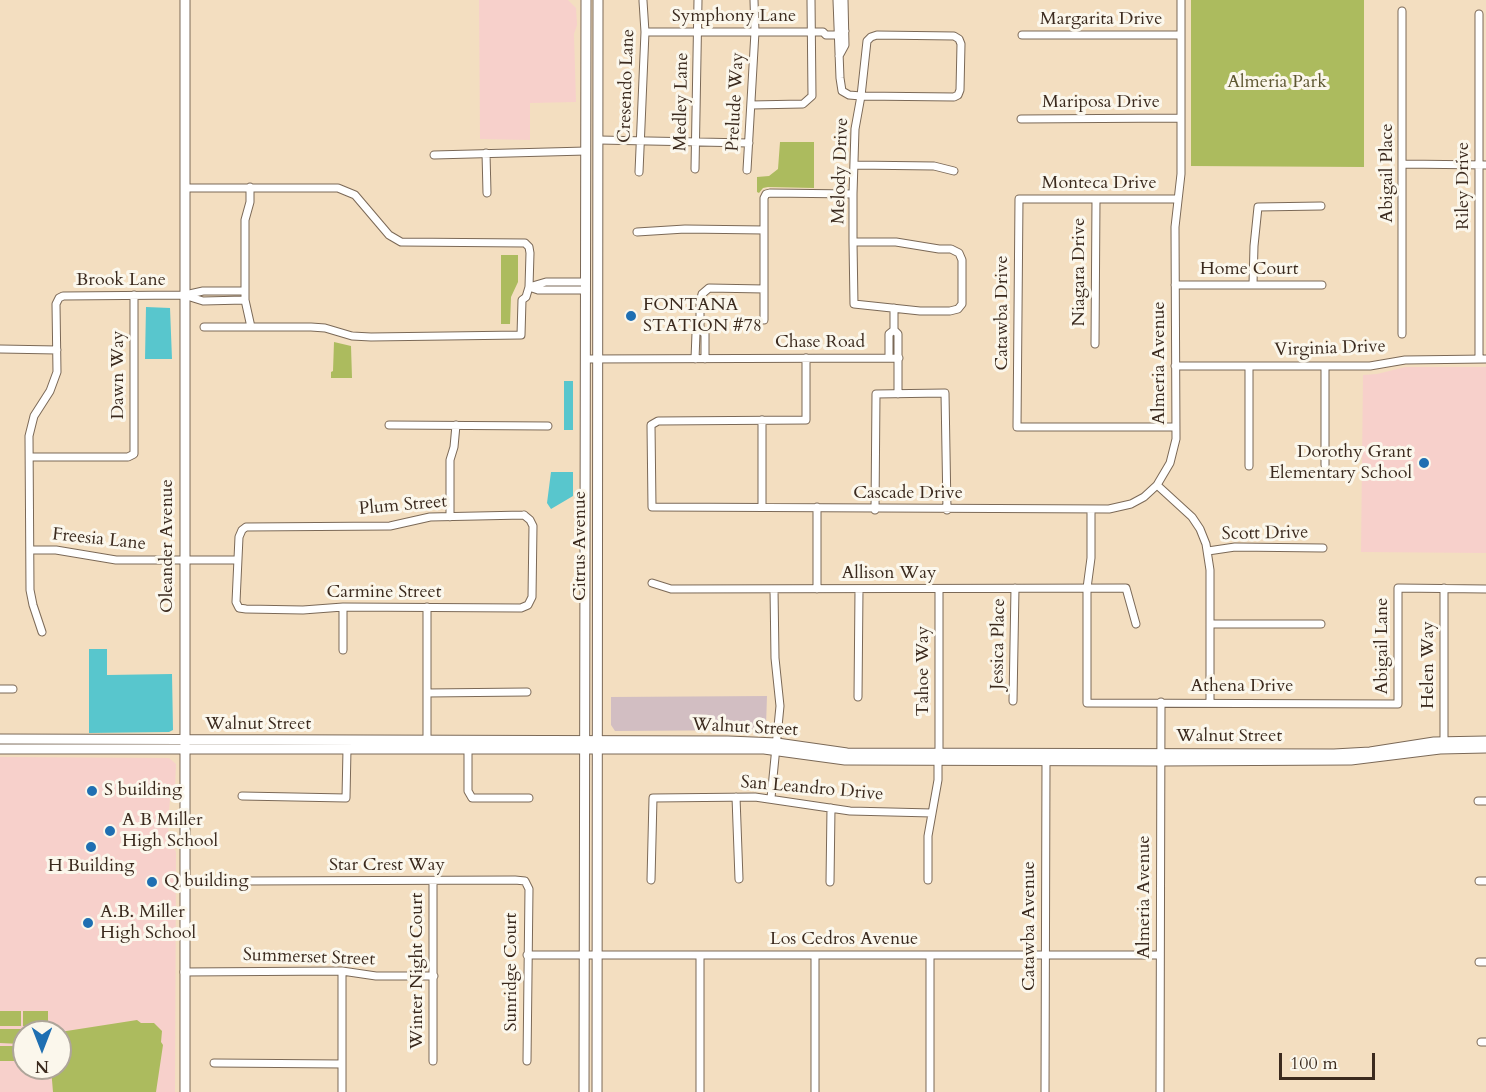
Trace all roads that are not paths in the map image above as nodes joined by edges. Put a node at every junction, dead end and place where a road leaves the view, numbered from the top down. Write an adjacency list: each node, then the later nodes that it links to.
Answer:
1 (185, 0): 39 (street, Oleander Avenue)
2 (586, 0): 28 (street, Citrus Avenue)
3 (598, 0): 24 (street, Citrus Avenue)
4 (698, 0): 13 (street, Medley Lane)
5 (754, 0): 16 (street, Prelude Way)
6 (811, 0): 17 (street)
7 (837, 0): 14 (street)
8 (844, 0): 14 (street)
9 (1181, 0): 19 (street, Almeria Avenue)
10 (643, 1): 15 (street, Cresendo Lane)
11 (1402, 11): 31 (street, Abigail Place)
12 (1479, 14): 33 (street, Riley Drive)
13 (698, 31): 15 (street, Symphony Lane); 16 (street, Symphony Lane); 26 (street, Medley Lane)
14 (840, 31): 17 (street, Symphony Lane); 20 (street)
15 (645, 32): 25 (street, Cresendo Lane)
16 (755, 32): 17 (street, Symphony Lane); 21 (street, Prelude Way)
17 (812, 32): 21 (street)
18 (1022, 35): 19 (street, Margarita Drive)
19 (1181, 35): 23 (street, Almeria Avenue)
20 (861, 96): 20 (street, Melody Drive); 32 (street, Melody Drive)
21 (751, 105): 27 (street, Prelude Way)
22 (1021, 118): 23 (street, Mariposa Drive)
23 (1181, 118): 44 (street, Almeria Avenue)
24 (599, 140): 25 (street); 75 (street, Citrus Avenue)
25 (641, 141): 26 (street); 37 (street, Cresendo Lane)
26 (696, 142): 27 (street); 34 (street, Medley Lane)
27 (749, 143): 35 (street, Prelude Way)
28 (586, 151): 29 (street); 52 (street, Citrus Avenue)
29 (486, 153): 30 (street); 40 (street)
30 (434, 155)
31 (1403, 164): 33 (street); 67 (street, Abigail Place)
32 (854, 165): 36 (street); 41 (street, Melody Drive)
33 (1483, 165): 78 (street, Riley Drive)
34 (695, 169)
35 (747, 170)
36 (954, 171)
37 (639, 172)
38 (250, 187): 39 (street); 53 (street); 56 (street)
39 (185, 188): 58 (street, Oleander Avenue)
40 (487, 193)
41 (853, 194): 46 (street); 48 (street, Melody Drive)
42 (1019, 199): 43 (street, Monteca Drive); 87 (street, Catawba Drive)
43 (1096, 199): 44 (street, Monteca Drive); 68 (street, Niagara Drive)
44 (1178, 200): 50 (street, Almeria Avenue)
45 (1321, 206): 49 (street)
46 (764, 230): 47 (street); 54 (street)
47 (637, 232)
48 (853, 242): 61 (street, Melody Drive); 61 (street)
49 (1253, 284): 50 (street, Home Court); 51 (street, Home Court)
50 (1175, 285): 79 (street, Almeria Avenue)
51 (1322, 285)
52 (586, 286): 53 (street); 74 (street, Citrus Avenue)
53 (529, 287): 64 (street)
54 (764, 289): 62 (street); 65 (street)
55 (216, 291): 56 (street); 58 (street); 59 (street)
56 (245, 291): 60 (street)
57 (134, 295): 58 (street, Brook Lane); 70 (street, Brook Lane); 88 (street, Dawn Way)
58 (185, 295): 59 (street); 101 (street, Oleander Avenue)
59 (216, 300): 60 (street)
60 (245, 300): 64 (street)
61 (894, 308): 66 (street)
62 (764, 320)
63 (204, 327): 64 (street)
64 (251, 327)
65 (700, 328): 76 (street); 77 (street)
66 (894, 330): 72 (street); 73 (street)
67 (1402, 334)
68 (1095, 344)
69 (0, 349): 70 (street)
70 (57, 350): 88 (street)
71 (806, 358): 72 (street, Chase Road); 77 (street, Chase Road); 83 (street)
72 (889, 358): 73 (street, Chase Road)
73 (898, 358): 82 (street)
74 (586, 359): 75 (street, Chase Road); 134 (street, Citrus Avenue)
75 (599, 359): 76 (street, Chase Road); 135 (street, Citrus Avenue)
76 (695, 359): 77 (street, Chase Road)
77 (705, 359)
78 (1483, 359): 81 (street, Virginia Drive)
79 (1175, 366): 80 (street, Virginia Drive); 87 (street, Almeria Avenue)
80 (1249, 366): 81 (street, Virginia Drive); 90 (street)
81 (1325, 367): 89 (street)
82 (898, 394): 94 (street); 95 (street)
83 (762, 420): 92 (street); 92 (street, Cascade Drive)
84 (389, 425): 85 (street)
85 (456, 425): 86 (street); 97 (street)
86 (548, 426)
87 (1176, 427): 91 (street, Almeria Avenue)
88 (30, 457): 99 (street)
89 (1325, 465)
90 (1249, 466)
91 (1157, 485): 96 (street, Cascade Drive); 100 (street)
92 (762, 507): 93 (street, Cascade Drive)
93 (817, 507): 94 (street, Cascade Drive); 108 (street)
94 (875, 510): 95 (street, Cascade Drive)
95 (946, 510): 96 (street, Cascade Drive)
96 (1091, 510): 105 (street)
97 (450, 517): 102 (street, Plum Street); 112 (street, Plum Street)
98 (1323, 548): 100 (street, Scott Drive)
99 (30, 550): 101 (street, Freesia Lane); 118 (street)
100 (1208, 551): 116 (street)
101 (185, 560): 102 (street, Freesia Lane); 133 (street, Oleander Avenue)
102 (237, 560): 113 (street, Carmine Street)
103 (652, 584): 107 (street, Allison Way)
104 (1014, 588): 105 (street, Allison Way); 111 (street, Allison Way); 125 (street, Jessica Place)
105 (1087, 588): 115 (street, Allison Way); 126 (street, Athena Drive)
106 (1444, 588): 109 (street); 128 (street, Abigail Lane); 131 (street, Helen Way)
107 (774, 589): 108 (street, Allison Way); 136 (street)
108 (817, 589): 110 (street, Allison Way)
109 (1486, 589)
110 (859, 590): 111 (street, Allison Way); 124 (street)
111 (939, 590): 141 (street, Tahoe Way)
112 (528, 605): 114 (street, Carmine Street)
113 (342, 607): 114 (street, Carmine Street); 119 (street)
114 (428, 607): 123 (street)
115 (1136, 624)
116 (1210, 624): 117 (street); 127 (street)
117 (1321, 624)
118 (42, 632)
119 (342, 650)
120 (0, 689): 121 (street)
121 (13, 689)
122 (528, 692): 123 (street)
123 (427, 693): 130 (street)
124 (858, 697)
125 (1013, 701)
126 (1161, 702): 127 (street, Athena Drive); 142 (street, Almeria Avenue)
127 (1210, 702): 128 (street, Athena Drive)
128 (1398, 704)
129 (0, 740): 133 (street, Walnut Street)
130 (427, 741): 133 (street, Walnut Street); 134 (street, Walnut Street)
131 (1444, 741): 132 (street, Walnut Street); 142 (street, Walnut Street)
132 (1486, 741)
133 (184, 745): 138 (street, Walnut Street); 139 (street, Walnut Street); 166 (street, Oleander Avenue)
134 (585, 745): 135 (street, Walnut Street); 140 (street, Walnut Street); 159 (street, Citrus Avenue)
135 (599, 745): 136 (street, Walnut Street); 160 (street, Citrus Avenue)
136 (777, 746): 141 (street, Walnut Street); 147 (street)
137 (1486, 748): 142 (street, Walnut Street)
138 (0, 749)
139 (347, 749): 140 (street, Walnut Street); 144 (street)
140 (468, 749): 146 (street)
141 (939, 757): 142 (street, Walnut Street); 143 (street, Walnut Street); 149 (street, Tahoe Way)
142 (1160, 757): 143 (street, Walnut Street); 158 (street, Almeria Avenue)
143 (1046, 760): 164 (street, Catawba Avenue)
144 (242, 796)
145 (735, 797): 147 (street, San Leandro Drive); 150 (street); 151 (street, San Leandro Drive)
146 (529, 798)
147 (771, 798): 148 (street, San Leandro Drive)
148 (831, 808): 149 (street, San Leandro Drive); 155 (street)
149 (932, 813): 152 (street, Tahoe Way)
150 (739, 879)
151 (651, 880)
152 (928, 880)
153 (246, 881): 154 (street, Star Crest Way)
154 (434, 882): 156 (street, Star Crest Way); 167 (street, Winter Night Court)
155 (830, 882)
156 (527, 883): 157 (street, Sunridge Court)
157 (527, 955): 159 (street, Los Cedros Avenue); 169 (street, Sunridge Court)
158 (1160, 955): 164 (street, Los Cedros Avenue); 180 (street, Almeria Avenue)
159 (585, 956): 160 (street, Los Cedros Avenue); 174 (street, Citrus Avenue)
160 (597, 956): 161 (street, Los Cedros Avenue); 175 (street, Citrus Avenue)
161 (700, 956): 162 (street, Los Cedros Avenue); 176 (street)
162 (815, 956): 163 (street, Los Cedros Avenue); 177 (street)
163 (930, 956): 164 (street, Los Cedros Avenue); 178 (street)
164 (1045, 956): 179 (street, Catawba Avenue)
165 (342, 971): 166 (street, Summerset Street); 167 (street, Summerset Street); 171 (street)
166 (184, 972): 172 (street, Oleander Avenue)
167 (434, 976): 168 (street, Winter Night Court)
168 (433, 1061)
169 (527, 1061)
170 (214, 1063): 171 (street)
171 (342, 1064): 173 (street)
172 (185, 1092)
173 (342, 1092)
174 (584, 1092)
175 (597, 1092)
176 (700, 1092)
177 (815, 1092)
178 (930, 1092)
179 (1045, 1092)
180 (1160, 1092)

